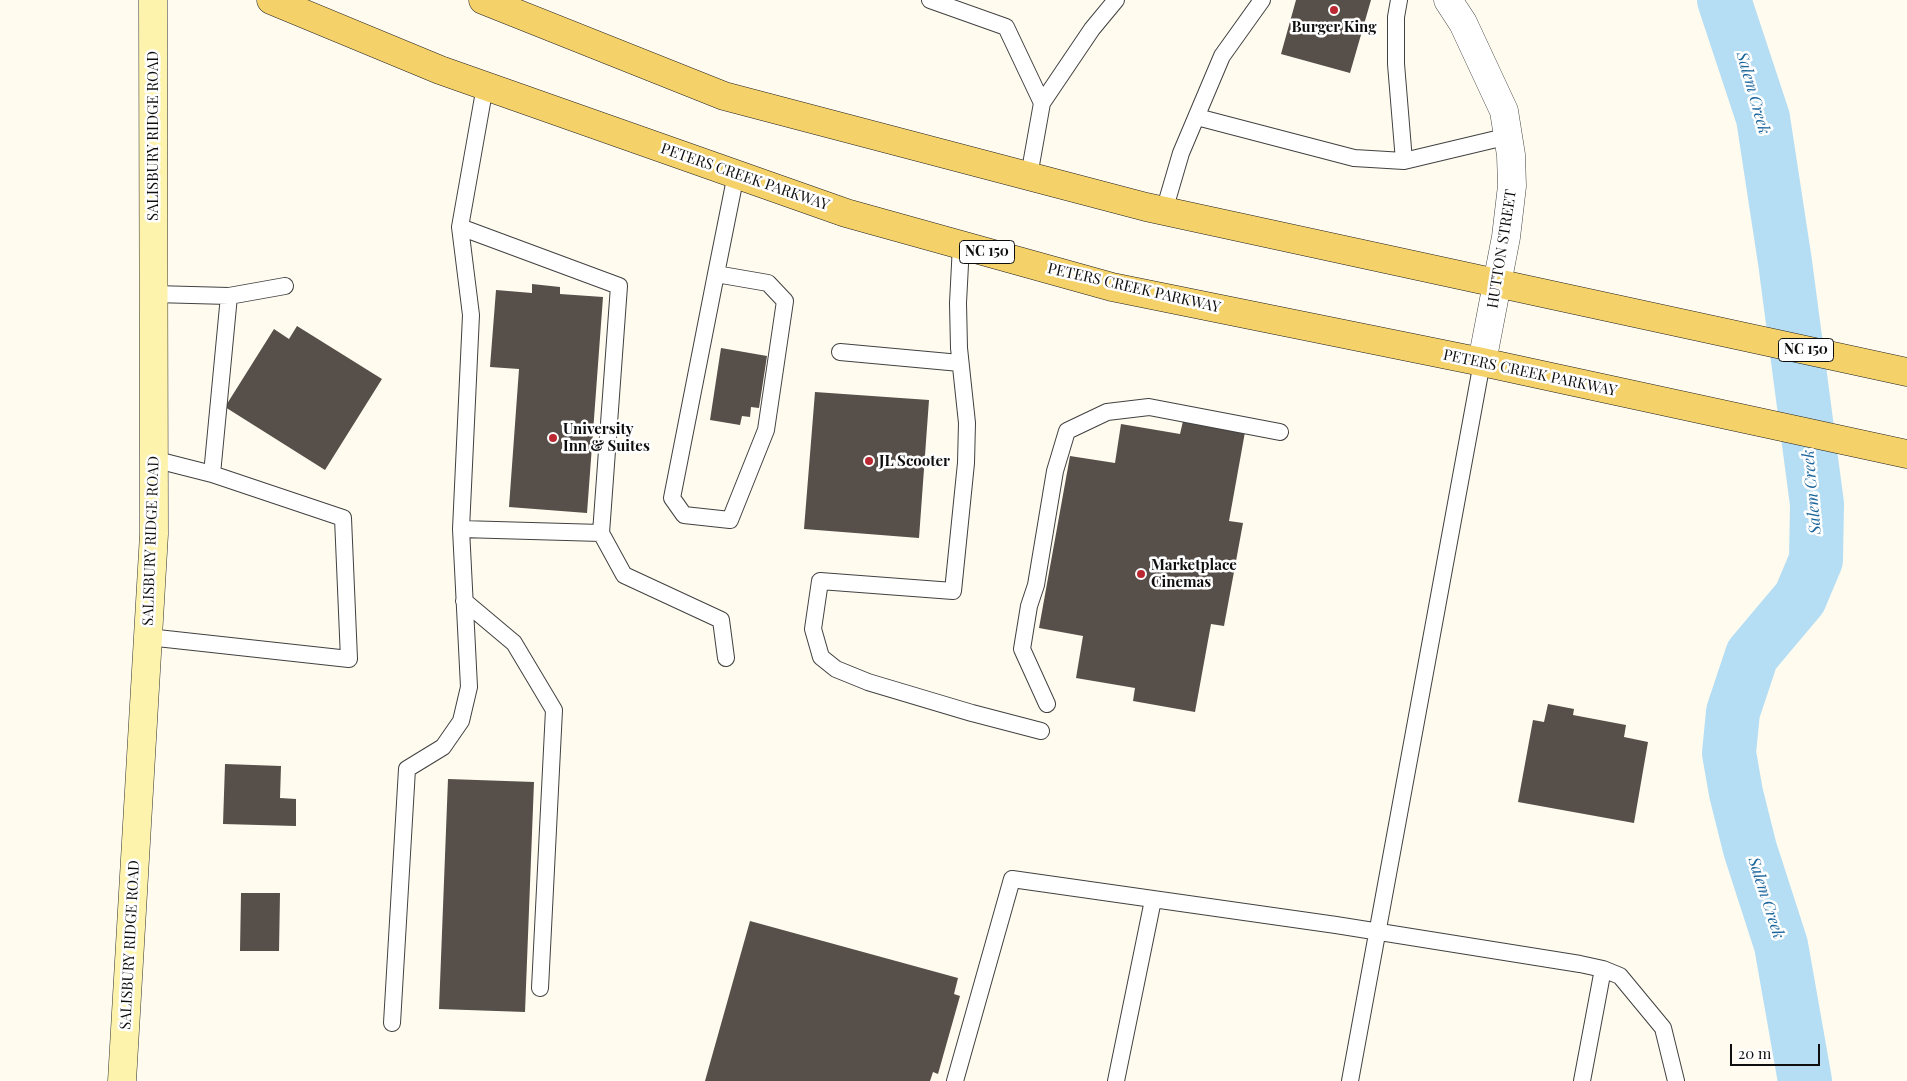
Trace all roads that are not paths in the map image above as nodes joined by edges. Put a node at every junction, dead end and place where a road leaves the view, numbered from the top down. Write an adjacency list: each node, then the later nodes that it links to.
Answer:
1 (153, 0): 22 (street, SALISBURY RIDGE ROAD)
2 (271, 0): 9 (main road, PETERS CREEK PARKWAY / NC 150)
3 (483, 0): 15 (main road, NC 150)
4 (930, 0): 10 (lane)
5 (1116, 0): 10 (lane)
6 (1262, 0): 11 (lane)
7 (1399, 0): 13 (lane)
8 (1448, 0): 12 (street, HUTTON STREET)
9 (485, 86): 14 (main road, PETERS CREEK PARKWAY / NC 150); 17 (lane)
10 (1042, 103): 15 (lane)
11 (1196, 117): 13 (lane); 16 (lane)
12 (1508, 136): 13 (lane); 20 (street, HUTTON STREET)
13 (1404, 161)
14 (736, 174): 18 (main road, PETERS CREEK PARKWAY / NC 150); 19 (lane)
15 (1029, 176): 16 (main road, NC 150)
16 (1164, 211): 20 (main road, NC 150)
17 (460, 227): 32 (lane); 33 (lane)
18 (961, 245): 25 (lane); 26 (main road, PETERS CREEK PARKWAY / NC 150)
19 (716, 274): 19 (lane)
20 (1497, 284): 26 (street, HUTTON STREET); 27 (main road, NC 150)
21 (285, 286): 23 (lane)
22 (154, 294): 23 (lane); 30 (street, SALISBURY RIDGE ROAD)
23 (229, 296): 31 (lane)
24 (840, 352): 25 (lane)
25 (960, 362): 38 (lane)
26 (1482, 362): 29 (main road, PETERS CREEK PARKWAY / NC 150); 40 (lane)
27 (1897, 370)
28 (1280, 432): 37 (lane)
29 (1897, 452)
30 (153, 459): 31 (lane); 35 (street, SALISBURY RIDGE ROAD)
31 (212, 474): 35 (lane)
32 (461, 529): 33 (lane); 34 (lane)
33 (601, 533): 36 (lane)
34 (464, 601): 42 (lane); 43 (lane)
35 (148, 638): 44 (street, SALISBURY RIDGE ROAD)
36 (726, 658)
37 (1047, 704)
38 (1041, 731)
39 (1153, 900): 40 (lane); 45 (lane); 46 (lane)
40 (1377, 932): 41 (lane); 47 (lane)
41 (1603, 969): 48 (lane); 49 (lane)
42 (540, 988)
43 (392, 1023)
44 (122, 1081)
45 (955, 1081)
46 (1116, 1081)
47 (1350, 1081)
48 (1582, 1081)
49 (1676, 1081)

